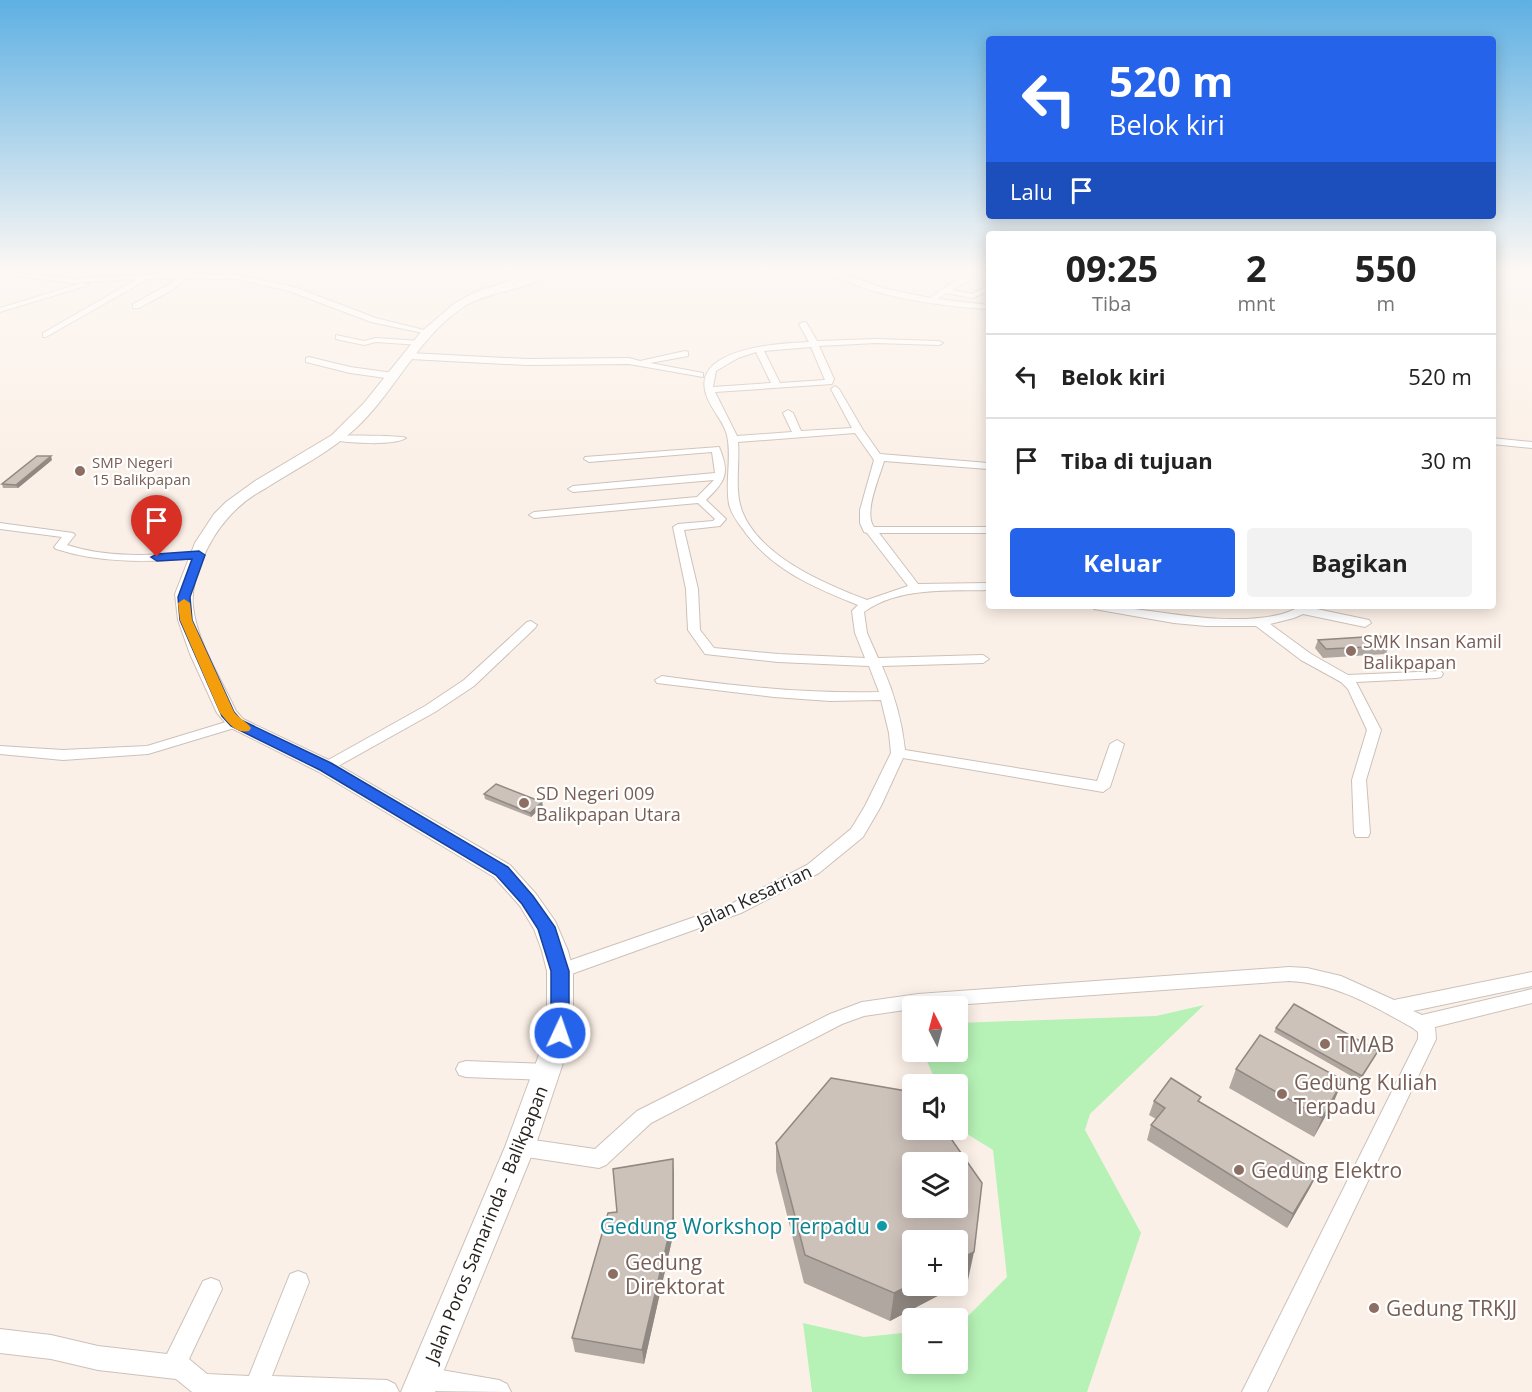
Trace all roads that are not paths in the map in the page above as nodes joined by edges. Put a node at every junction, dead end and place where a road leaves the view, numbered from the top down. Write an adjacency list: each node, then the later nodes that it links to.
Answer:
1 (404, 336): 6 (street)
2 (428, 336): 6 (highway)
3 (810, 336): 7 (street)
4 (339, 337): 6 (street)
5 (939, 343): 7 (street)
6 (419, 344): 11 (street); 13 (highway)
7 (814, 344): 8 (street); 14 (street)
8 (759, 349): 14 (street); 16 (street)
9 (685, 354): 11 (street)
10 (309, 360): 13 (street)
11 (636, 362): 12 (street)
12 (700, 375)
13 (393, 376): 20 (highway)
14 (777, 386): 16 (street)
15 (835, 389): 18 (street)
16 (709, 390): 22 (street)
17 (788, 413): 19 (street)
18 (858, 430): 19 (street); 25 (street)
19 (798, 435): 22 (street)
20 (337, 438): 21 (street); 35 (highway)
21 (401, 438)
22 (733, 439): 38 (street)
23 (1496, 441): 24 (street)
24 (1532, 445)
25 (878, 456): 27 (street); 33 (street)
26 (589, 459): 28 (street)
27 (986, 466)
28 (721, 476): 29 (street); 30 (street)
29 (573, 489)
30 (700, 500): 31 (street); 46 (street)
31 (534, 515)
32 (0, 526): 35 (street)
33 (868, 530): 34 (street); 37 (street)
34 (986, 530)
35 (199, 555): 51 (highway)
36 (986, 586): 37 (street)
37 (915, 588): 38 (street)
38 (867, 604): 46 (street)
39 (1111, 609): 42 (street)
40 (1302, 609): 42 (street)
41 (1309, 609): 43 (street)
42 (1258, 621): 48 (street)
43 (1365, 623)
44 (531, 625): 55 (street)
45 (983, 659): 46 (street)
46 (875, 663): 50 (street)
47 (1436, 674): 48 (street)
48 (1346, 679): 56 (street)
49 (662, 680): 50 (street)
50 (886, 696): 54 (street)
51 (236, 723): 53 (street); 55 (highway, Jalan Poros Samarinda - Balikpapan)
52 (1117, 744): 54 (street)
53 (0, 750)
54 (898, 753): 57 (street, Jalan Kesatrian)
55 (326, 767): 57 (highway, Jalan Poros Samarinda - Balikpapan)
56 (1362, 833)
57 (560, 971): 63 (highway, Jalan Poros Samarinda - Balikpapan)
58 (1532, 979): 60 (street)
59 (1532, 996): 61 (street)
60 (1391, 1008): 61 (street); 64 (street)
61 (1420, 1023): 73 (street)
62 (466, 1069): 63 (street)
63 (547, 1072): 64 (highway, Jalan Poros Samarinda - Balikpapan)
64 (520, 1147): 69 (highway, Jalan Poros Samarinda - Balikpapan)
65 (298, 1282): 70 (street)
66 (211, 1289): 68 (street)
67 (0, 1341): 68 (street)
68 (181, 1368): 70 (street)
69 (421, 1385): 72 (street)
70 (256, 1387): 71 (street)
71 (387, 1392)
72 (500, 1392)
73 (1254, 1392)

